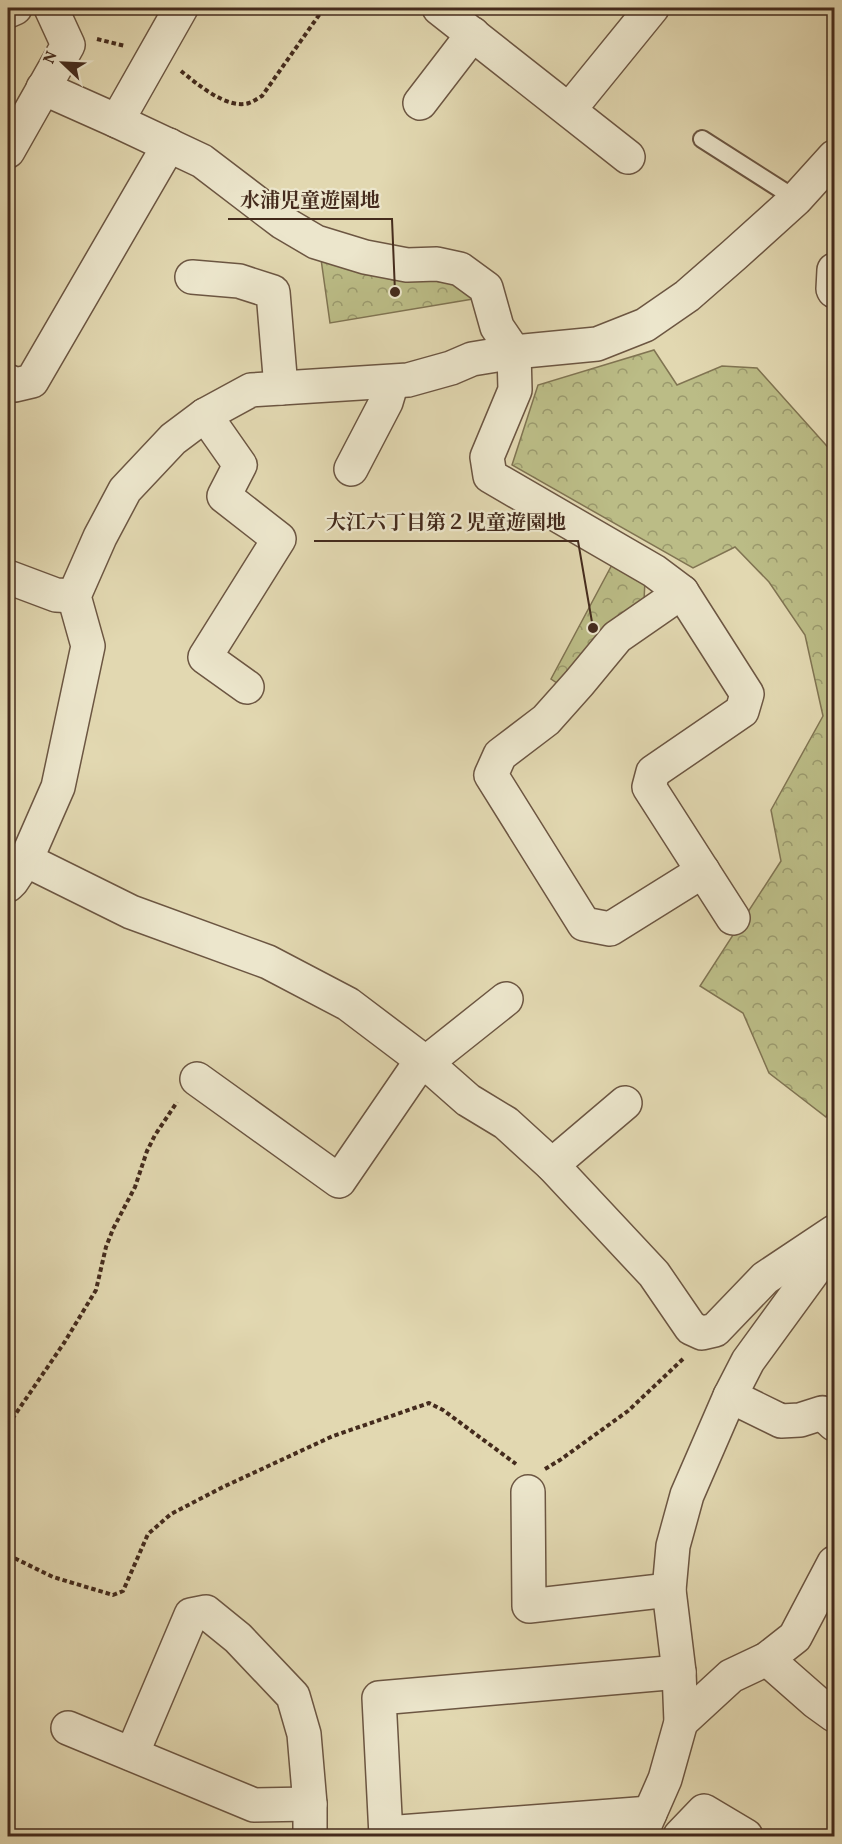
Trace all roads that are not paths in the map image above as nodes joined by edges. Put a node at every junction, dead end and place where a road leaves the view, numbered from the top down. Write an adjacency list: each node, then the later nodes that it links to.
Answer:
1 (15, 8): 6 (street)
2 (51, 8): 8 (street)
3 (181, 8): 11 (street)
4 (439, 8): 7 (street)
5 (652, 8): 10 (street)
6 (8, 11)
7 (473, 34): 9 (street); 10 (street)
8 (44, 88): 11 (street); 14 (street)
9 (420, 104)
10 (569, 111): 15 (street)
11 (117, 121): 13 (street)
12 (702, 139): 17 (lane)
13 (169, 145): 21 (street); 22 (street)
14 (8, 151)
15 (628, 157)
16 (834, 157): 17 (street)
17 (796, 199): 21 (street)
18 (834, 270): 20 (street)
19 (192, 277): 24 (street)
20 (834, 291)
21 (514, 352): 23 (street); 28 (street)
22 (8, 381)
23 (392, 382): 24 (street); 26 (street)
24 (280, 388): 25 (street)
25 (205, 416): 29 (street); 30 (street)
26 (351, 469)
27 (8, 577): 29 (street)
28 (682, 592): 31 (street); 31 (street)
29 (74, 596): 32 (street)
30 (247, 687)
31 (703, 871): 33 (street)
32 (17, 872): 35 (street)
33 (733, 918)
34 (506, 999): 35 (street)
35 (426, 1063): 36 (street); 38 (street)
36 (197, 1079)
37 (625, 1103): 38 (street)
38 (552, 1165): 39 (street)
39 (834, 1232)
40 (834, 1243): 41 (street)
41 (730, 1396): 42 (street); 45 (street)
42 (830, 1412)
43 (530, 1478): 45 (street)
44 (834, 1563): 46 (street)
45 (669, 1590): 47 (street)
46 (767, 1659): 48 (street); 49 (street)
47 (679, 1672): 49 (street); 54 (street)
48 (834, 1715)
49 (681, 1722): 53 (street)
50 (69, 1728): 51 (street)
51 (132, 1754): 52 (street); 52 (street)
52 (310, 1804): 55 (street)
53 (645, 1825): 54 (street)
54 (386, 1834)
55 (310, 1836)
56 (680, 1836): 57 (street)
57 (746, 1836)

